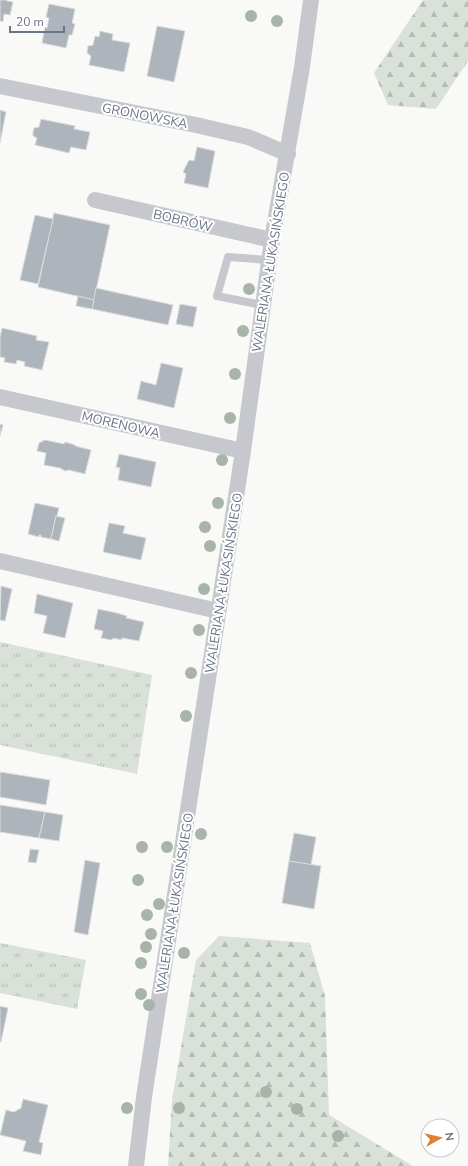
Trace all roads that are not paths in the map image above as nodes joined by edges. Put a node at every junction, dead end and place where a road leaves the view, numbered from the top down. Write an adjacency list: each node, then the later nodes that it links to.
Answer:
1 (311, 0): 3 (street, WALERIANA ŁUKASIŃSKIEGO)
2 (0, 86): 3 (street, GRONOWSKA)
3 (288, 154): 5 (street, WALERIANA ŁUKASIŃSKIEGO)
4 (95, 200): 5 (street, BOBRÓW)
5 (272, 240): 6 (street, WALERIANA ŁUKASIŃSKIEGO)
6 (269, 260): 7 (street, WALERIANA ŁUKASIŃSKIEGO); 7 (lane)
7 (262, 305): 9 (street, WALERIANA ŁUKASIŃSKIEGO)
8 (0, 397): 9 (street, MORENOWA)
9 (243, 451): 11 (street, WALERIANA ŁUKASIŃSKIEGO)
10 (0, 561): 11 (street)
11 (218, 611): 12 (street, WALERIANA ŁUKASIŃSKIEGO)
12 (136, 1166)

